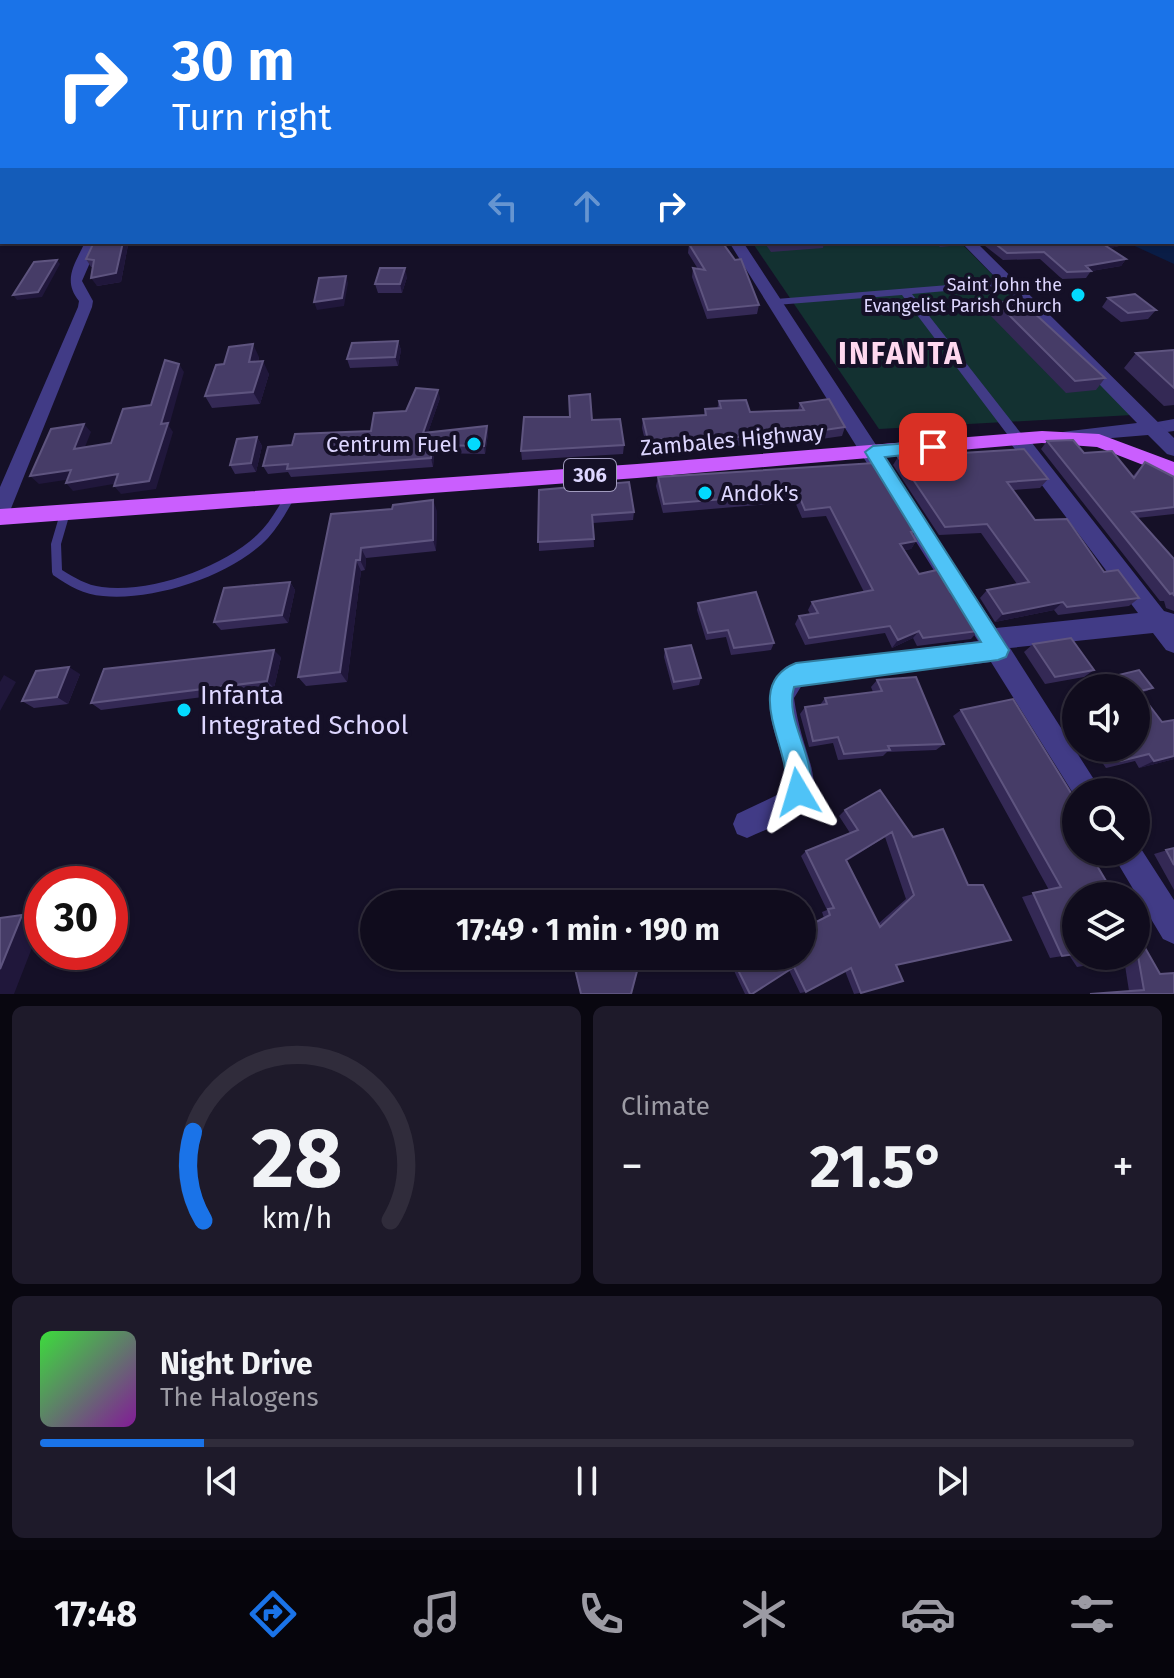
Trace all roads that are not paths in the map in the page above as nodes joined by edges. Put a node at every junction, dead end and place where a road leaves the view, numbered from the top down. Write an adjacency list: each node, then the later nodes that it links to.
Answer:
1 (91, 244): 15 (street)
2 (737, 244): 6 (street)
3 (970, 244): 4 (street)
4 (1010, 283): 5 (street); 8 (street)
5 (905, 292): 6 (street); 10 (street)
6 (776, 302): 12 (street)
7 (1174, 425): 8 (street)
8 (1152, 428): 9 (street); 11 (street)
9 (1068, 437): 10 (main road, Zambales Highway / 306); 13 (main road, Zambales Highway / 306)
10 (1018, 439): 12 (main road, Zambales Highway / 306); 18 (street)
11 (1174, 449)
12 (873, 452): 14 (main road, Zambales Highway / 306); 20 (street)
13 (1174, 470)
14 (290, 497): 16 (main road, Zambales Highway / 306); 16 (lane)
15 (0, 511)
16 (65, 513): 17 (main road, Zambales Highway / 306)
17 (0, 517)
18 (1166, 621): 19 (street); 20 (street)
19 (1174, 642)
20 (995, 644): 21 (street); 22 (street)
21 (1079, 778)
22 (747, 824)
23 (1135, 866): 24 (street)
24 (1174, 928)

